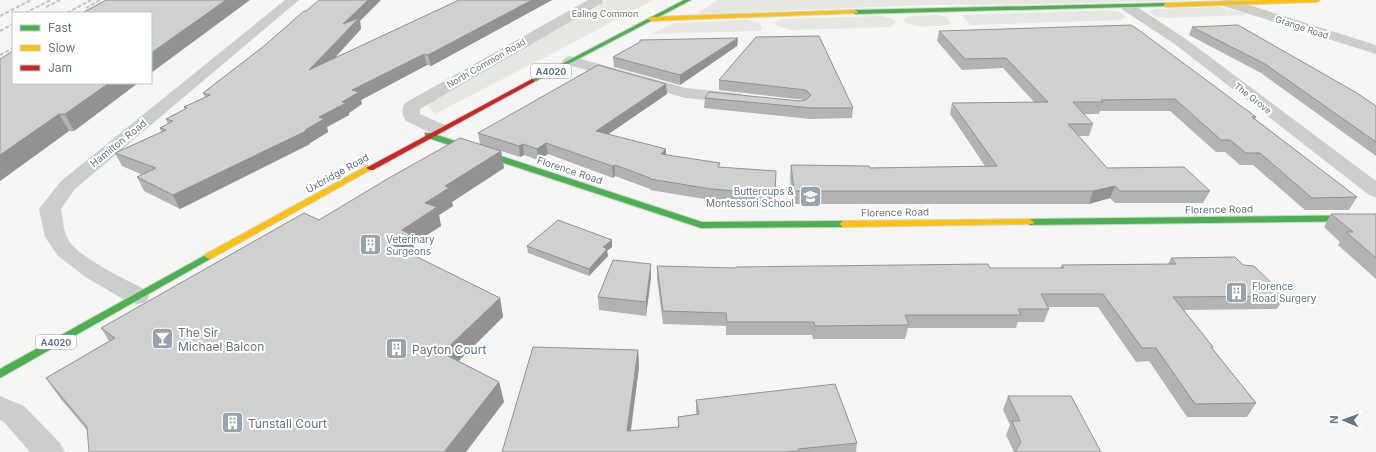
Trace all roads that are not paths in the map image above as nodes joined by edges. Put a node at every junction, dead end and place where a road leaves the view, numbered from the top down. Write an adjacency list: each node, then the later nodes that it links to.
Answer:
1 (293, 0): 14 (street, Hamilton Road)
2 (596, 0): 11 (street, North Common Road)
3 (688, 0): 7 (street, Uxbridge Road / A4020)
4 (1317, 0): 5 (street)
5 (1228, 3): 6 (street); 8 (street, Grange Road)
6 (1128, 7): 7 (street); 12 (street, The Grove)
7 (651, 19): 9 (street, Uxbridge Road / A4020)
8 (1376, 50)
9 (570, 61): 10 (street); 11 (street, Uxbridge Road / A4020)
10 (753, 100)
11 (434, 132): 13 (street, Florence Road); 14 (street, Uxbridge Road / A4020)
12 (1376, 191)
13 (1376, 218)
14 (137, 296): 15 (street, Uxbridge Road / A4020)
15 (0, 374)
16 (0, 407): 17 (street)
17 (49, 452)

